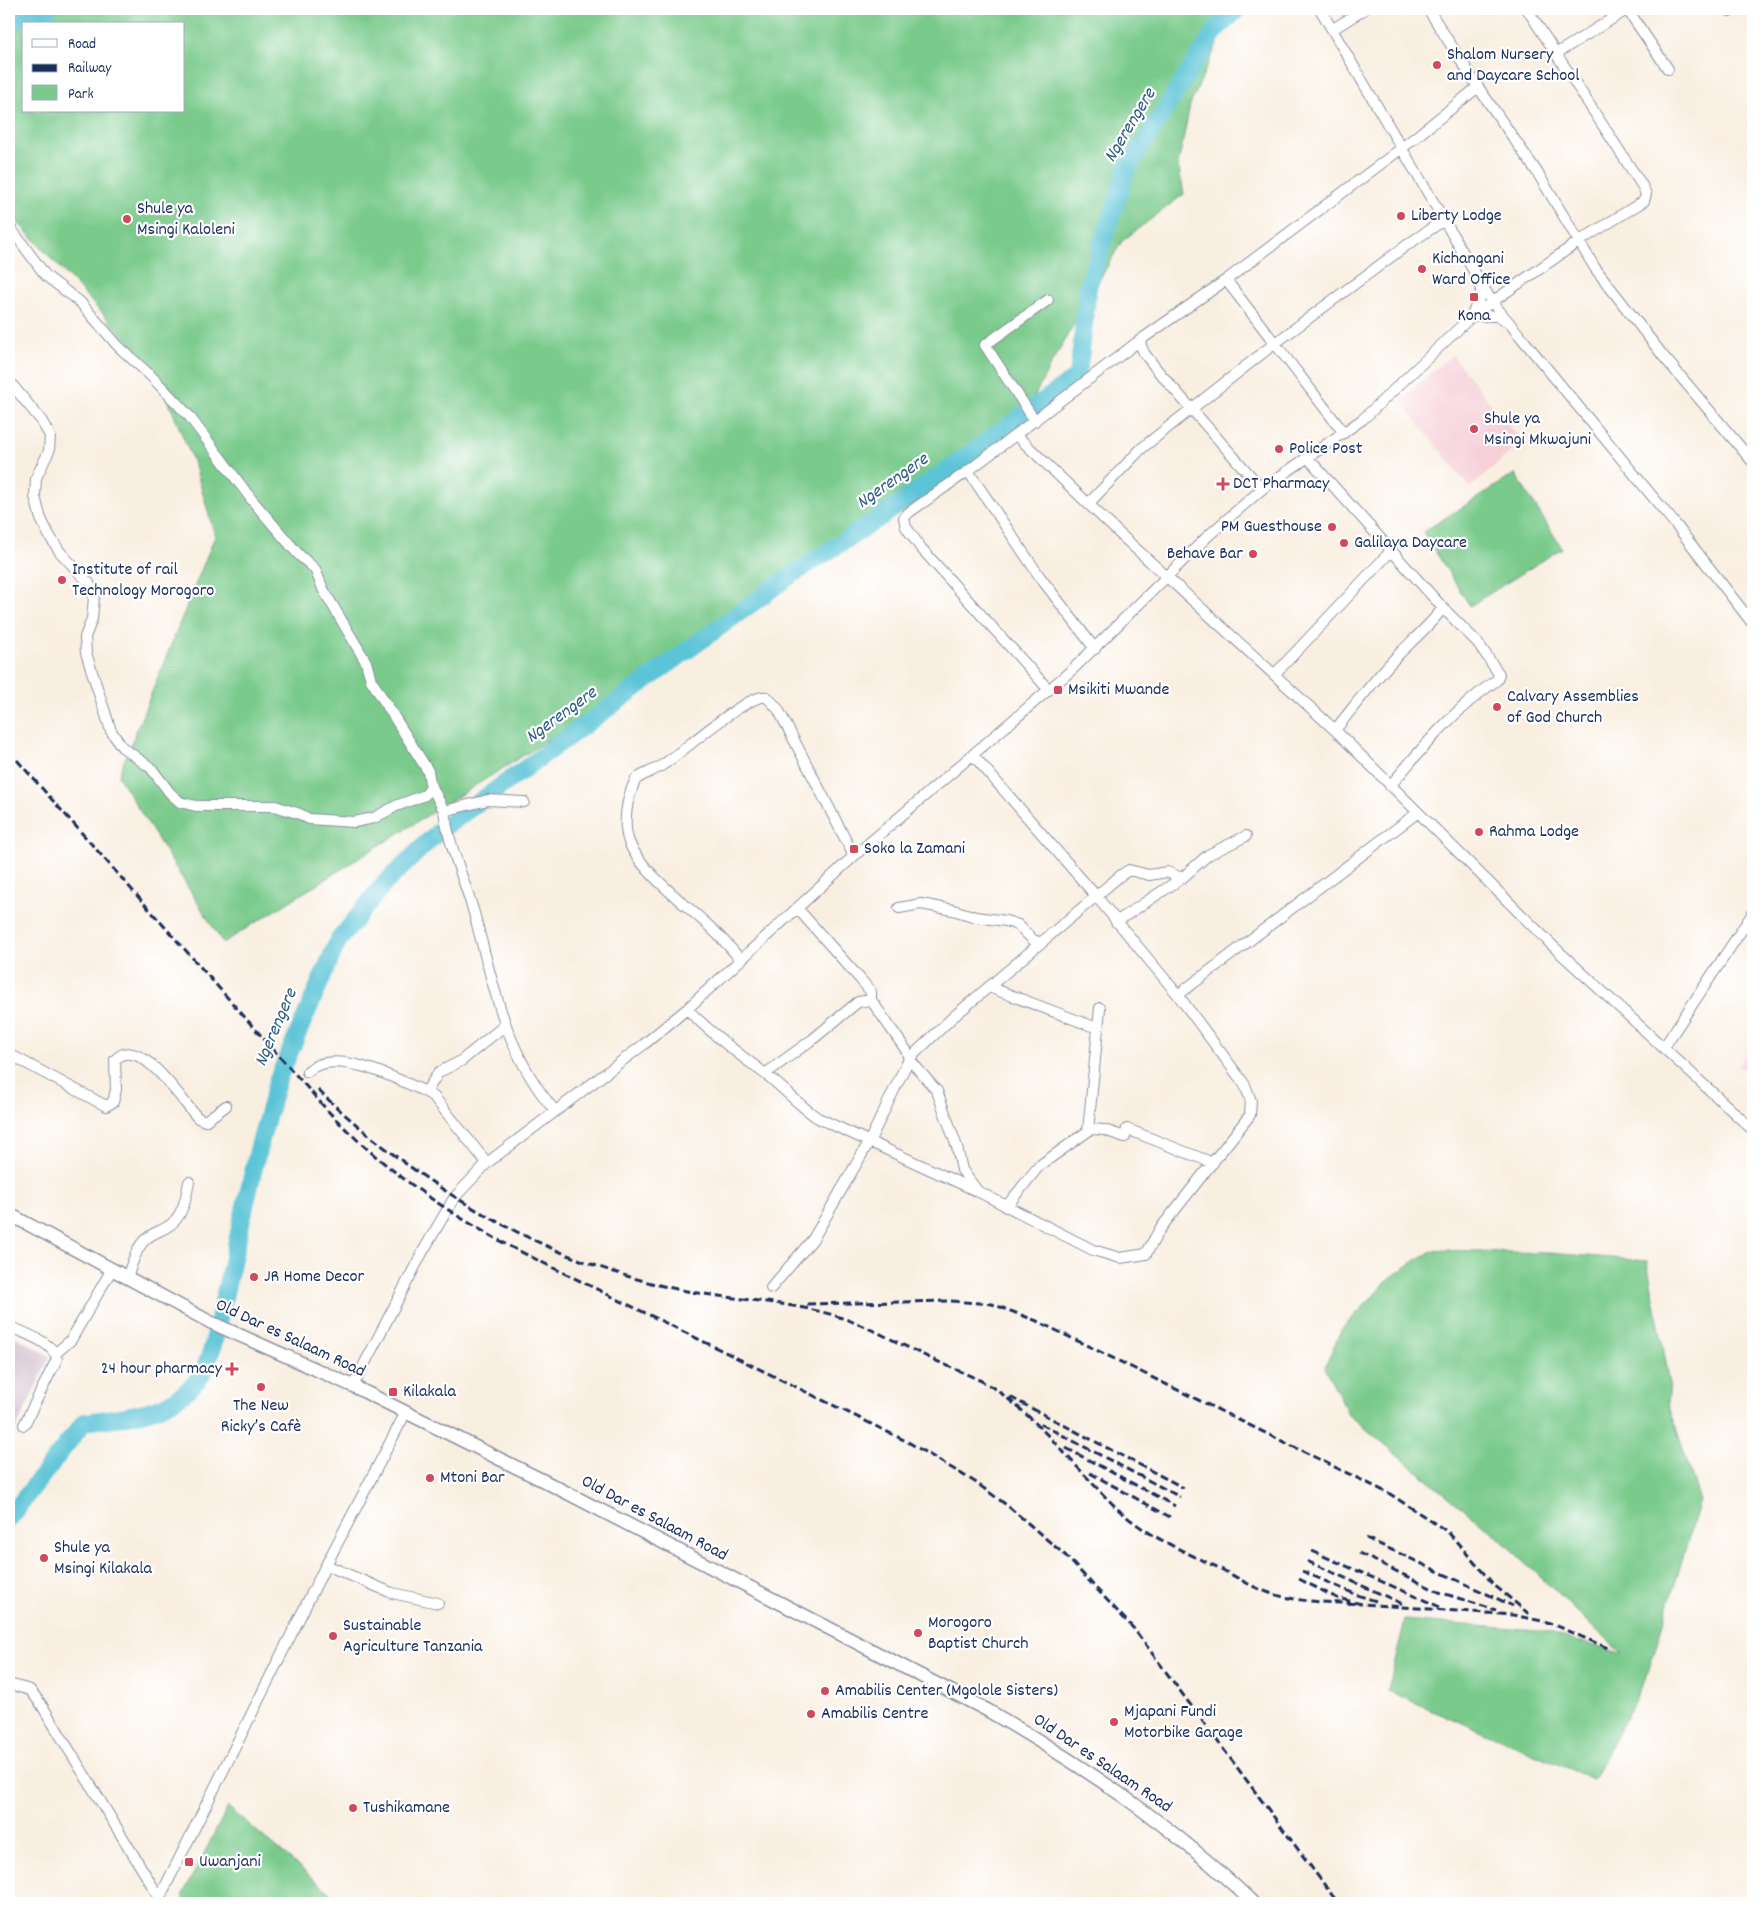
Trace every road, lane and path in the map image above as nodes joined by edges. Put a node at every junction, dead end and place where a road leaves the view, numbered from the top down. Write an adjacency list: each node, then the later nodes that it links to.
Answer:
1 (1320, 9): 6 (street)
2 (1365, 9): 6 (street)
3 (1428, 9): 9 (street)
4 (1527, 9): 7 (street)
5 (1627, 9): 7 (street); 8 (street)
6 (1332, 29): 10 (street)
7 (1557, 53): 13 (street)
8 (1668, 70)
9 (1478, 87): 10 (street); 13 (street)
10 (1402, 148): 11 (street); 14 (street)
11 (1444, 220): 15 (street); 21 (street)
12 (9, 226): 41 (street)
13 (1578, 242): 17 (street); 28 (street)
14 (1226, 280): 20 (street); 21 (street)
15 (1481, 285): 17 (street); 18 (street)
16 (1048, 300): 24 (street)
17 (1492, 302): 18 (street); 19 (street)
18 (1472, 316): 19 (street); 25 (street)
19 (1508, 322): 35 (street)
20 (1139, 341): 23 (street); 24 (street)
21 (1274, 344): 23 (street); 25 (street)
22 (9, 381): 41 (street)
23 (1190, 410): 30 (street); 31 (street)
24 (1035, 421): 26 (street)
25 (1344, 433): 27 (street)
26 (1016, 435): 29 (street); 31 (street)
27 (1308, 458): 30 (street); 32 (street)
28 (1752, 461)
29 (968, 471): 36 (street); 38 (street)
30 (1262, 489): 33 (street)
31 (1088, 504): 33 (street)
32 (1391, 551): 34 (street); 37 (street)
33 (1167, 576): 36 (street); 37 (street)
34 (1443, 608): 39 (street); 42 (street)
35 (1753, 624)
36 (1094, 649): 38 (street)
37 (1275, 674): 39 (street)
38 (1048, 690): 40 (street)
39 (1335, 730): 42 (street)
40 (973, 755): 47 (street); 49 (street)
41 (432, 785): 44 (street)
42 (1390, 786): 45 (street)
43 (524, 802): 44 (street)
44 (444, 811): 61 (street)
45 (1417, 813): 57 (street); 63 (street)
46 (1246, 836): 48 (street)
47 (854, 856): 50 (street); 55 (street)
48 (1182, 878): 49 (street); 53 (street)
49 (1096, 896): 53 (street); 54 (street)
50 (797, 908): 55 (street); 58 (street)
51 (899, 908): 54 (street)
52 (1753, 912): 63 (street)
53 (1116, 922): 57 (street)
54 (1042, 943): 56 (street)
55 (741, 960): 60 (street)
56 (989, 987): 62 (street); 65 (street)
57 (1178, 995): 75 (street)
58 (870, 1000): 65 (street); 67 (street)
59 (1100, 1008): 62 (street)
60 (687, 1009): 67 (street); 70 (street)
61 (504, 1026): 68 (street); 70 (street)
62 (1097, 1028): 72 (street)
63 (1664, 1047): 71 (street)
64 (9, 1054): 69 (street)
65 (909, 1059): 73 (street); 77 (street)
66 (307, 1072): 68 (street)
67 (765, 1074): 73 (street)
68 (426, 1092): 74 (street)
69 (226, 1106)
70 (555, 1111): 74 (street)
71 (1753, 1130)
72 (1088, 1131): 75 (street); 78 (street)
73 (869, 1142): 77 (street); 82 (street)
74 (487, 1163): 85 (street)
75 (1213, 1163): 78 (street)
76 (189, 1182): 81 (street)
77 (979, 1192): 78 (street)
78 (1006, 1206)
79 (9, 1214): 80 (main road, Old Dar es Salaam Road)
80 (112, 1269): 81 (main road, Old Dar es Salaam Road); 84 (street)
81 (127, 1277): 85 (main road, Old Dar es Salaam Road)
82 (771, 1288)
83 (9, 1326): 84 (street)
84 (56, 1353): 87 (street)
85 (353, 1386): 86 (main road, Old Dar es Salaam Road)
86 (406, 1412): 88 (street); 92 (main road, Old Dar es Salaam Road)
87 (24, 1425)
88 (326, 1565): 89 (street); 91 (street)
89 (438, 1603)
90 (9, 1684): 91 (street)
91 (160, 1901)
92 (1253, 1903)

